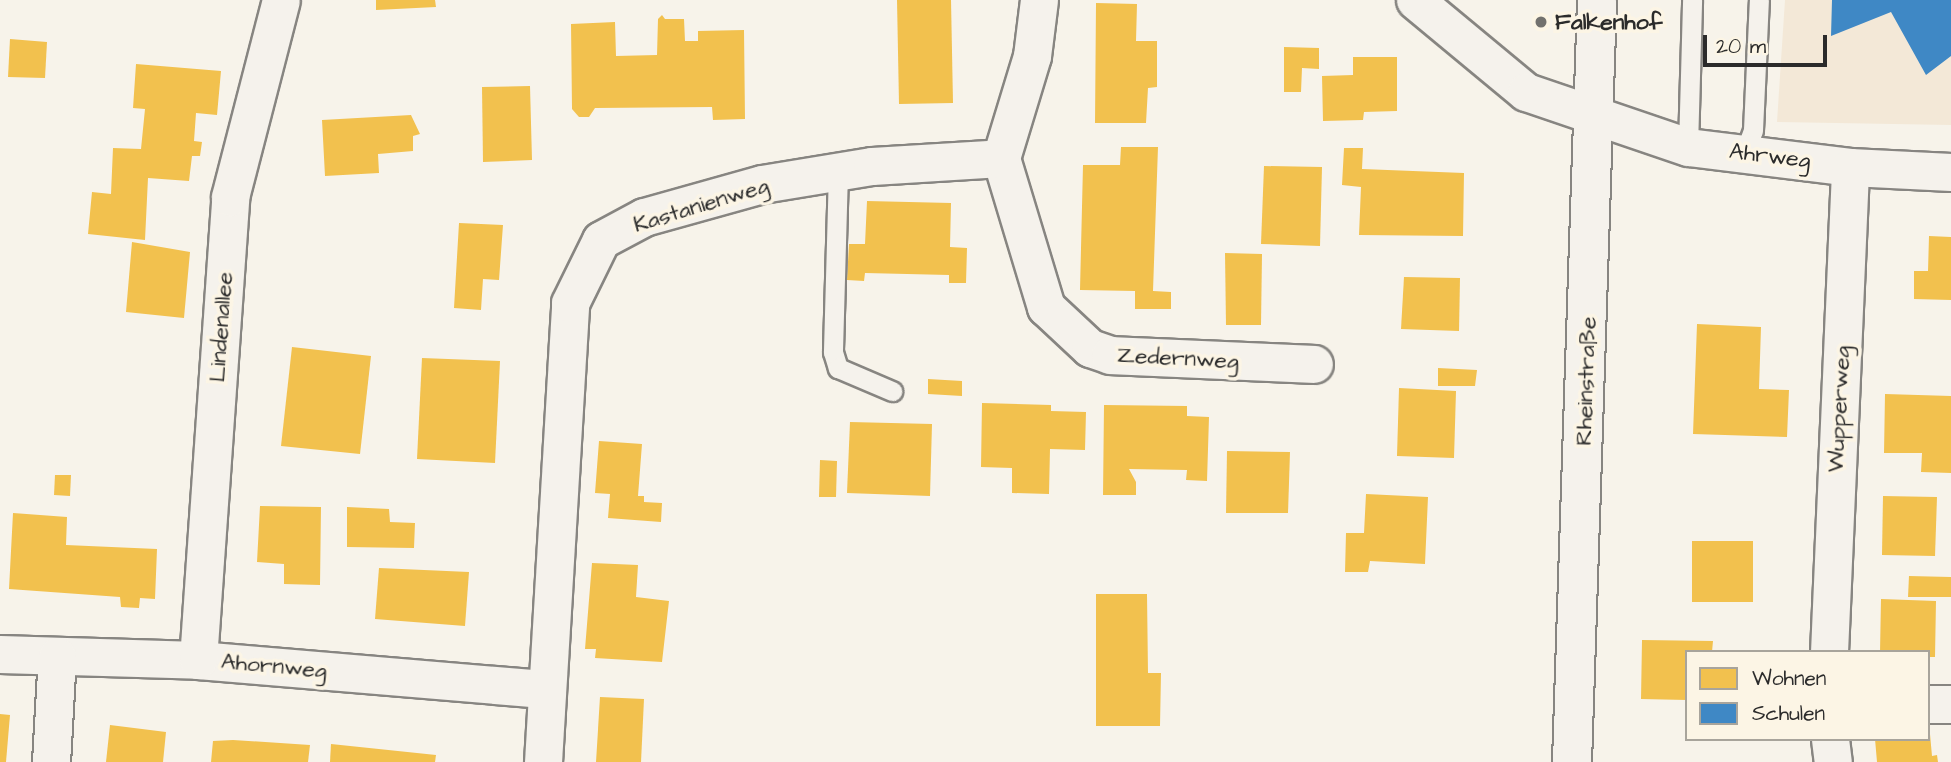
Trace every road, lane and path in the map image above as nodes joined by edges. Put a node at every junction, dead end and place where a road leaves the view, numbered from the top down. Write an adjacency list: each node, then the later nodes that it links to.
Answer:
1 (281, 0): 19 (street, Lindenallee)
2 (1039, 0): 10 (street)
3 (1415, 0): 7 (street)
4 (1597, 0): 7 (street, Rheinstraße)
5 (1692, 0): 8 (lane)
6 (1759, 0): 9 (lane)
7 (1594, 116): 8 (street, Ahrweg); 26 (street, Rheinstraße)
8 (1688, 147): 9 (street, Ahrweg)
9 (1745, 152): 11 (street, Ahrweg)
10 (1001, 158): 12 (street, Kastanienweg); 14 (street, Zedernweg)
11 (1850, 167): 13 (street, Ahrweg); 16 (street, Wupperweg)
12 (838, 171): 15 (lane); 20 (street, Kastanienweg)
13 (1951, 172)
14 (1314, 364)
15 (892, 391)
16 (1829, 650)
17 (0, 654): 18 (street, Ahornweg)
18 (57, 656): 19 (street, Ahornweg); 24 (street)
19 (198, 660): 20 (street, Ahornweg)
20 (547, 689): 25 (street, Kastanienweg)
21 (1930, 704): 22 (street)
22 (1951, 704)
23 (1830, 741): 27 (street)
24 (51, 762)
25 (543, 762)
26 (1572, 762)
27 (1832, 762)

